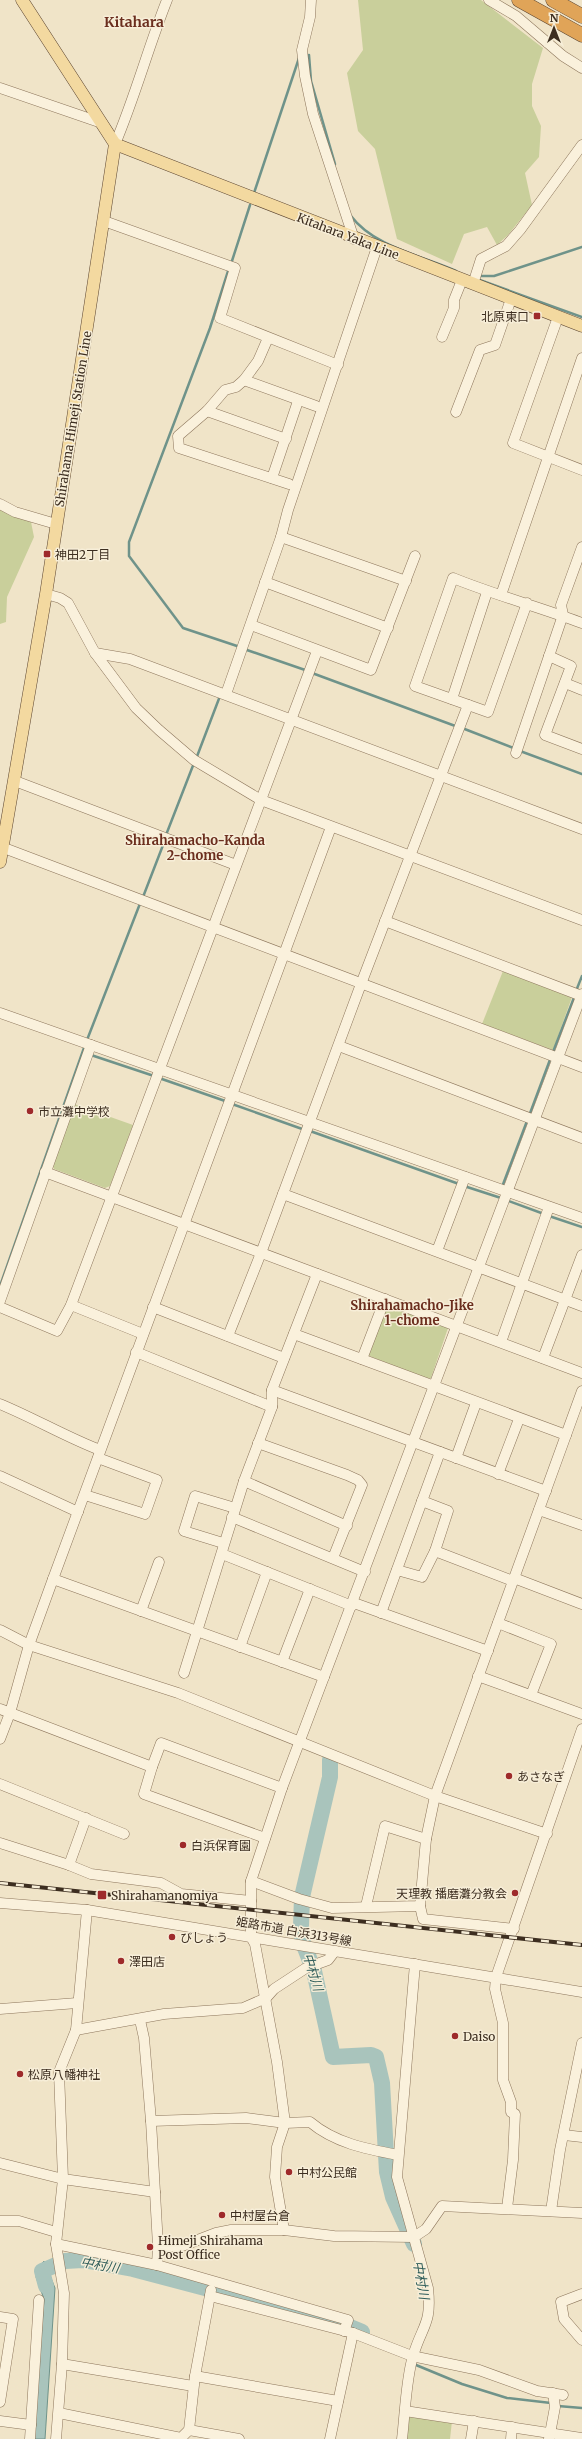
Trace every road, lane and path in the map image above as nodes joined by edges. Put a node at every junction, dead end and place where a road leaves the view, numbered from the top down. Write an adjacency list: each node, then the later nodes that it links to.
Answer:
1 (22, 0): 11 (main road)
2 (167, 0): 12 (street)
3 (311, 0): 15 (street)
4 (489, 0): 9 (street)
5 (519, 0): 8 (highway)
6 (552, 0): 7 (highway)
7 (582, 16)
8 (582, 35)
9 (582, 68)
10 (0, 88): 11 (street)
11 (102, 123): 12 (main road)
12 (115, 144): 14 (main road, Shirahama Himeji Station Line); 15 (main road, Kitahara Yaka Line)
13 (582, 145): 17 (street)
14 (104, 221): 22 (street); 36 (main road, Shirahama Himeji Station Line)
15 (354, 239): 16 (main road, Kitahara Yaka Line)
16 (377, 247): 17 (main road, Kitahara Yaka Line); 24 (street)
17 (467, 282): 18 (main road, Kitahara Yaka Line); 21 (street)
18 (511, 299): 19 (main road, Kitahara Yaka Line); 29 (street)
19 (558, 317): 20 (main road, Kitahara Yaka Line); 31 (street)
20 (582, 326)
21 (442, 337)
22 (268, 338): 24 (street); 25 (street)
23 (582, 358): 31 (street)
24 (338, 365): 37 (street)
25 (244, 380): 26 (street); 28 (street)
26 (298, 401): 27 (street); 30 (street)
27 (316, 406)
28 (207, 411): 30 (street); 33 (street)
29 (456, 412)
30 (286, 439): 33 (street)
31 (547, 456): 32 (street); 44 (street)
32 (582, 470)
33 (272, 478): 34 (street)
34 (289, 484)
35 (0, 504): 36 (street)
36 (56, 524): 43 (main road, Shirahama Himeji Station Line)
37 (281, 537): 40 (street); 41 (street)
38 (582, 547): 46 (street)
39 (415, 556): 40 (street)
40 (406, 581): 49 (street)
41 (265, 582): 48 (street); 49 (street)
42 (487, 592): 44 (street); 56 (street); 56 (street)
43 (46, 594): 51 (street); 62 (main road, Shirahama Himeji Station Line)
44 (501, 595): 45 (street)
45 (527, 603): 46 (street); 57 (street)
46 (563, 616): 47 (street); 52 (street)
47 (581, 620)
48 (251, 625): 50 (street); 55 (street)
49 (388, 628): 50 (street)
50 (317, 651): 58 (street)
51 (95, 653): 55 (street); 63 (street)
52 (549, 656): 53 (street); 60 (street)
53 (565, 684): 54 (street); 59 (street)
54 (582, 690)
55 (226, 694): 58 (street)
56 (452, 699): 57 (street)
57 (468, 705): 61 (street)
58 (293, 720): 61 (street); 63 (street)
59 (582, 749)
60 (516, 753)
61 (441, 776): 65 (street); 67 (street)
62 (14, 781): 66 (main road, Shirahama Himeji Station Line); 69 (street)
63 (262, 800): 64 (street); 69 (street)
64 (331, 827): 67 (street); 73 (street)
65 (582, 829)
66 (4, 848): 68 (main road, Shirahama Himeji Station Line); 72 (street)
67 (410, 856): 70 (street); 71 (street)
68 (0, 862)
69 (236, 865): 72 (street)
70 (582, 920)
71 (385, 921): 74 (street); 75 (street)
72 (212, 928): 73 (street); 81 (street)
73 (285, 956): 74 (street); 82 (street)
74 (361, 984): 78 (street); 79 (street)
75 (582, 995): 79 (street)
76 (0, 1013): 77 (street)
77 (87, 1043): 81 (street); 86 (street)
78 (339, 1046): 83 (street); 84 (street)
79 (558, 1058): 80 (street); 83 (street)
80 (582, 1067)
81 (159, 1069): 82 (street); 90 (street)
82 (232, 1095): 84 (street); 93 (street)
83 (535, 1120): 85 (street); 88 (street)
84 (310, 1122): 87 (street); 89 (street)
85 (582, 1138)
86 (45, 1172): 90 (street); 102 (street)
87 (465, 1177): 88 (street); 94 (street)
88 (508, 1192): 91 (street); 97 (street)
89 (283, 1194): 94 (street); 95 (street)
90 (111, 1196): 93 (street); 103 (street)
91 (549, 1207): 92 (street); 99 (street)
92 (582, 1218)
93 (183, 1225): 95 (street); 106 (street)
94 (437, 1251): 97 (street)
95 (261, 1253): 98 (street); 110 (street)
96 (582, 1255): 101 (street)
97 (479, 1266): 99 (street); 107 (street)
98 (317, 1274): 100 (street); 109 (street)
99 (523, 1284): 101 (street); 111 (street)
100 (385, 1299): 107 (street); 115 (street)
101 (566, 1300): 104 (street); 114 (street)
102 (0, 1301)
103 (71, 1304): 105 (street); 108 (street)
104 (582, 1306)
105 (0, 1307)
106 (153, 1307): 108 (street); 110 (street)
107 (457, 1325): 111 (street); 117 (street)
108 (143, 1334): 112 (street)
109 (294, 1334): 113 (street); 115 (street)
110 (228, 1336): 113 (street)
111 (501, 1342): 114 (street)
112 (136, 1352): 122 (street); 128 (street)
113 (284, 1358): 118 (street)
114 (543, 1358): 116 (street)
115 (362, 1359): 117 (street)
116 (582, 1373)
117 (434, 1386): 120 (street); 125 (street)
118 (272, 1390): 122 (street); 125 (street)
119 (582, 1391): 124 (street)
120 (476, 1403): 123 (street); 129 (street)
121 (0, 1404): 128 (street)
122 (272, 1407): 126 (street)
123 (519, 1418): 124 (street); 130 (street)
124 (566, 1435): 133 (street)
125 (413, 1441): 127 (street); 148 (street)
126 (258, 1443): 132 (street); 140 (street)
127 (440, 1452): 129 (street); 135 (street)
128 (99, 1454): 134 (street); 134 (street)
129 (456, 1458): 130 (street)
130 (498, 1474): 133 (street)
131 (0, 1476): 137 (street)
132 (244, 1481): 138 (street); 140 (street)
133 (546, 1491): 136 (street)
134 (85, 1495): 137 (street)
135 (422, 1501): 142 (street); 146 (street)
136 (539, 1510): 139 (street); 150 (street)
137 (78, 1512): 149 (street)
138 (234, 1513): 141 (street); 141 (street); 144 (street)
139 (582, 1525)
140 (347, 1526): 144 (street)
141 (223, 1543): 143 (street)
142 (435, 1551): 146 (street); 150 (street)
143 (222, 1554): 147 (street); 158 (street)
144 (333, 1558): 148 (street)
145 (159, 1562): 154 (street)
146 (397, 1570): 155 (street)
147 (267, 1572): 151 (street); 160 (street)
148 (365, 1572): 152 (street)
149 (53, 1579): 154 (street); 159 (street)
150 (513, 1580): 153 (street); 156 (street)
151 (310, 1589): 152 (street); 162 (street)
152 (353, 1604): 155 (street); 165 (street)
153 (582, 1604)
154 (141, 1611): 158 (street)
155 (381, 1612): 161 (street)
156 (498, 1623): 161 (street); 166 (street)
157 (0, 1630): 159 (street)
158 (198, 1631): 160 (street); 163 (street)
159 (30, 1645): 168 (street); 172 (street)
160 (240, 1647): 162 (street)
161 (488, 1651): 164 (street)
162 (282, 1662): 165 (street)
163 (184, 1673)
164 (478, 1676): 166 (street); 176 (street)
165 (324, 1677): 172 (street)
166 (531, 1695): 169 (street)
167 (0, 1709): 168 (street)
168 (10, 1713): 171 (street); 173 (street)
169 (582, 1714)
170 (582, 1729): 179 (street)
171 (0, 1739)
172 (300, 1741): 175 (street); 176 (street)
173 (152, 1767): 175 (street); 180 (street)
174 (0, 1784): 177 (street)
175 (282, 1788): 180 (street)
176 (435, 1796): 179 (street); 181 (street)
177 (86, 1818): 178 (street); 183 (street)
178 (124, 1834)
179 (547, 1834): 190 (street)
180 (265, 1838): 184 (street)
181 (426, 1839): 187 (street); 188 (street)
182 (0, 1844): 183 (street)
183 (69, 1865): 185 (street)
184 (251, 1881): 185 (street); 187 (street)
185 (251, 1901): 191 (street)
186 (0, 1903): 189 (street, 姫路市道 白浜313号線)
187 (366, 1906): 188 (street)
188 (420, 1906): 190 (street)
189 (87, 1910): 191 (street, 姫路市道 白浜313号線); 197 (street)
190 (514, 1928): 194 (street)
191 (251, 1937): 192 (street, 姫路市道 白浜313号線); 196 (street)
192 (335, 1951): 193 (street, 姫路市道 白浜313号線); 196 (street)
193 (414, 1964): 194 (street, 姫路市道 白浜313号線); 206 (street)
194 (496, 1977): 195 (street, 姫路市道 白浜313号線); 210 (street)
195 (582, 1992)
196 (266, 1998): 199 (street); 203 (street)
197 (77, 2003): 198 (street); 200 (street)
198 (0, 2009)
199 (140, 2020): 200 (street); 202 (street)
200 (76, 2030): 208 (street)
201 (582, 2043): 204 (street)
202 (151, 2121): 203 (street); 209 (street)
203 (285, 2123): 206 (street); 214 (street)
204 (564, 2135): 205 (street); 211 (street)
205 (582, 2137)
206 (398, 2155): 216 (street)
207 (0, 2163): 208 (street)
208 (63, 2179): 209 (street); 215 (street)
209 (155, 2192): 217 (street)
210 (507, 2208): 211 (street); 216 (street)
211 (551, 2211): 212 (street)
212 (582, 2213)
213 (0, 2220): 215 (street)
214 (284, 2230): 216 (street); 217 (street)
215 (56, 2232): 218 (street)
216 (410, 2237): 227 (street)
217 (158, 2246): 219 (street)
218 (56, 2249): 219 (street); 228 (street)
219 (157, 2265): 220 (street)
220 (213, 2282): 222 (street); 225 (street)
221 (582, 2294): 226 (street)
222 (210, 2296): 225 (street); 229 (street)
223 (39, 2300): 236 (street)
224 (0, 2317): 231 (street)
225 (349, 2332): 227 (street); 230 (street)
226 (582, 2340)
227 (412, 2356): 232 (street); 239 (street)
228 (62, 2364): 229 (street); 233 (street)
229 (194, 2381): 230 (street); 238 (street)
230 (338, 2401): 244 (street)
231 (0, 2402)
232 (405, 2411): 235 (street); 245 (street)
233 (58, 2413): 238 (street); 242 (street)
234 (0, 2421): 236 (street)
235 (474, 2421): 237 (street); 246 (street)
236 (31, 2425): 241 (street)
237 (512, 2427): 239 (street); 247 (street)
238 (189, 2430): 243 (street)
239 (550, 2436): 240 (street)
240 (582, 2438)
241 (30, 2439)
242 (56, 2439)
243 (239, 2439)
244 (330, 2439)
245 (402, 2439)
246 (471, 2439)
247 (511, 2439)

